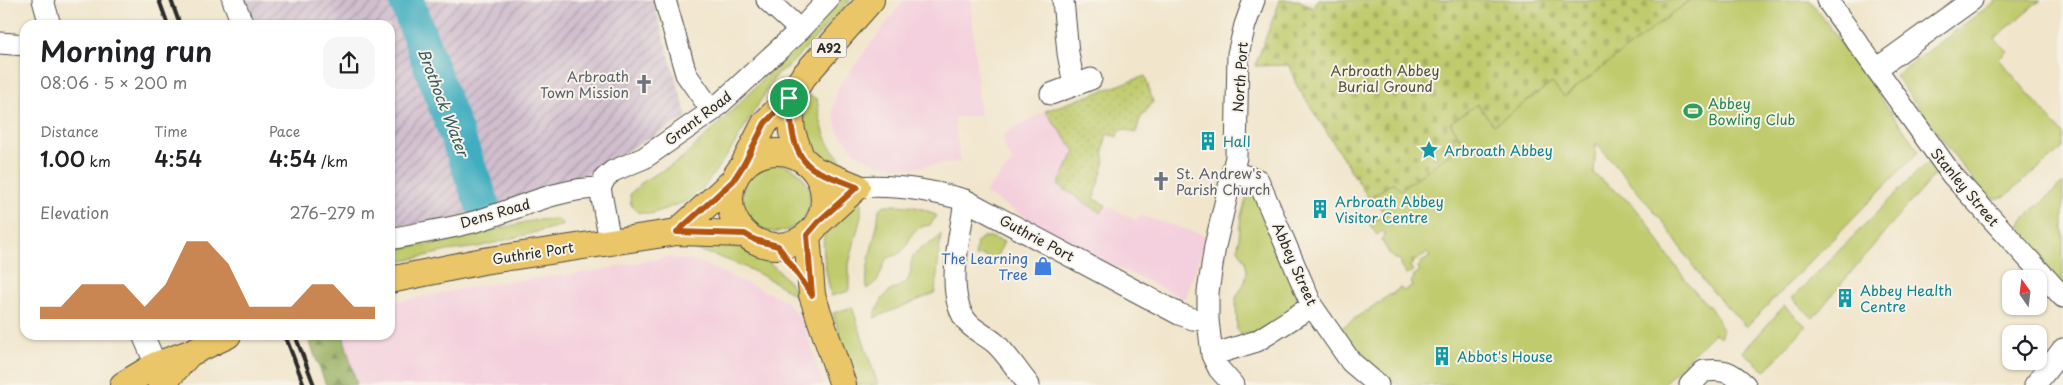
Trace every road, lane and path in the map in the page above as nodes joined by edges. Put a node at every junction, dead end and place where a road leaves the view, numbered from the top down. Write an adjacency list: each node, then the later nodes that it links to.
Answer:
1 (43, 0): 11 (street)
2 (233, 0): 12 (street)
3 (665, 0): 19 (street)
4 (767, 0): 13 (street)
5 (828, 0): 13 (street, Grant Road)
6 (871, 0): 18 (main road, A92)
7 (1063, 0): 17 (street)
8 (1254, 0): 21 (street, North Port)
9 (1827, 0): 16 (street, Stanley Street)
10 (1972, 0): 16 (street)
11 (49, 20)
12 (240, 20)
13 (800, 30): 19 (street, Grant Road)
14 (0, 44): 15 (street)
15 (20, 45)
16 (1876, 69): 34 (street, Stanley Street)
17 (1051, 94)
18 (789, 98): 20 (main road); 22 (main road, A92)
19 (712, 111): 24 (street, Grant Road)
20 (808, 164): 22 (main road); 23 (main road, Guthrie Port); 26 (main road)
21 (1235, 164): 35 (street, Abbey Street); 36 (street, North Port)
22 (739, 173): 27 (main road); 28 (main road, A92)
23 (857, 187): 25 (street, Guthrie Port); 26 (main road)
24 (600, 188): 29 (street, Dens Road); 30 (street)
25 (965, 200): 36 (street, Guthrie Port); 44 (street)
26 (813, 229): 31 (main road); 33 (main road)
27 (677, 232): 28 (main road, Guthrie Port); 30 (main road, Guthrie Port)
28 (745, 234): 31 (main road)
29 (395, 238)
30 (610, 241): 32 (main road, Guthrie Port)
31 (778, 246): 33 (main road)
32 (395, 279)
33 (812, 295): 43 (main road)
34 (2063, 297)
35 (1312, 306): 40 (street); 46 (street, Abbey Street)
36 (1208, 320): 40 (street, North Port)
37 (145, 340): 41 (street)
38 (217, 340): 41 (main road)
39 (2063, 349): 49 (street)
40 (1212, 356): 45 (street)
41 (158, 375): 42 (main road)
42 (123, 385)
43 (843, 385)
44 (1029, 385)
45 (1232, 385)
46 (1378, 385)
47 (1690, 385): 48 (street)
48 (1745, 385)
49 (2036, 385)

